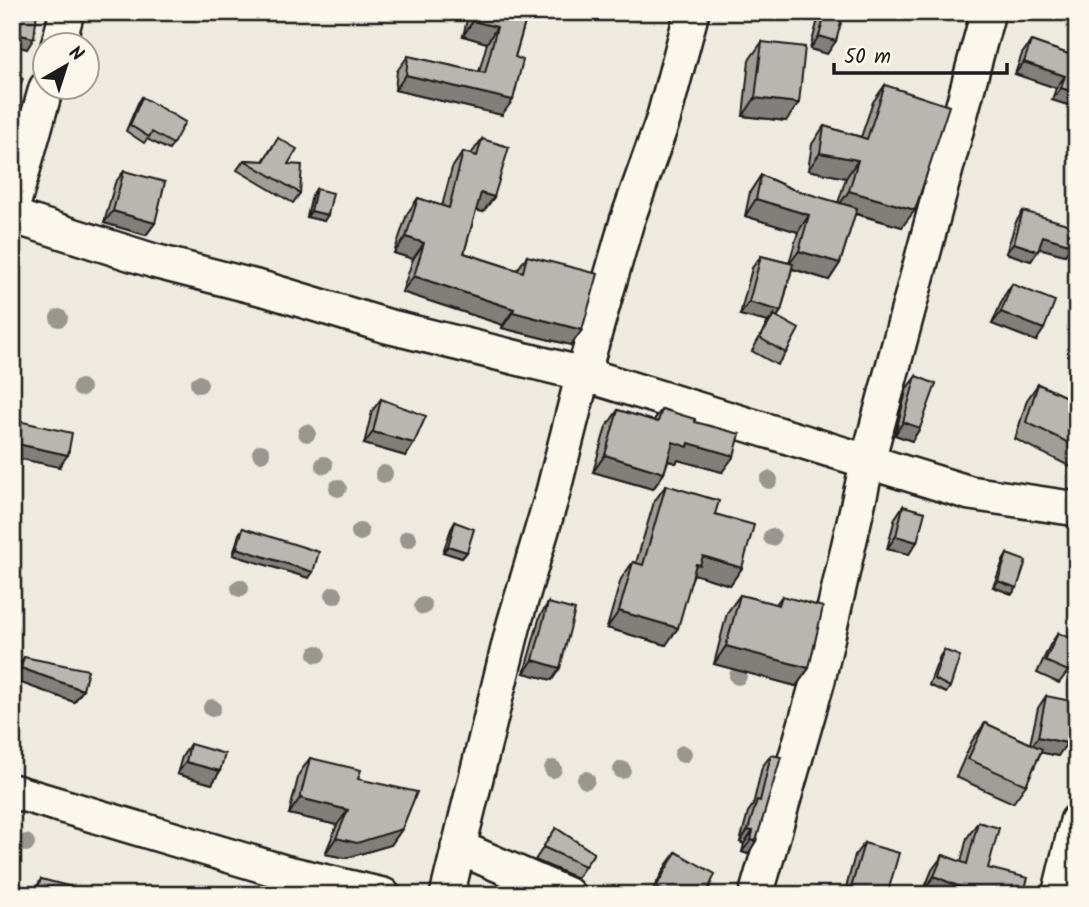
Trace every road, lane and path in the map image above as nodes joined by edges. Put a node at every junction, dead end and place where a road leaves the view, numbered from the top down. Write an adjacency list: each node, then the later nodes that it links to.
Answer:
1 (67, 12): 4 (street)
2 (692, 12): 8 (street)
3 (988, 12): 9 (street)
4 (62, 32)
5 (42, 102): 6 (street)
6 (12, 209)
7 (12, 216): 8 (street)
8 (583, 374): 9 (street); 13 (street)
9 (868, 460): 10 (street); 17 (street)
10 (1077, 509)
11 (12, 791): 14 (street)
12 (1077, 821): 18 (street)
13 (458, 848): 15 (street); 16 (street)
14 (383, 895)
15 (447, 895)
16 (568, 895)
17 (756, 895)
18 (1059, 895)

